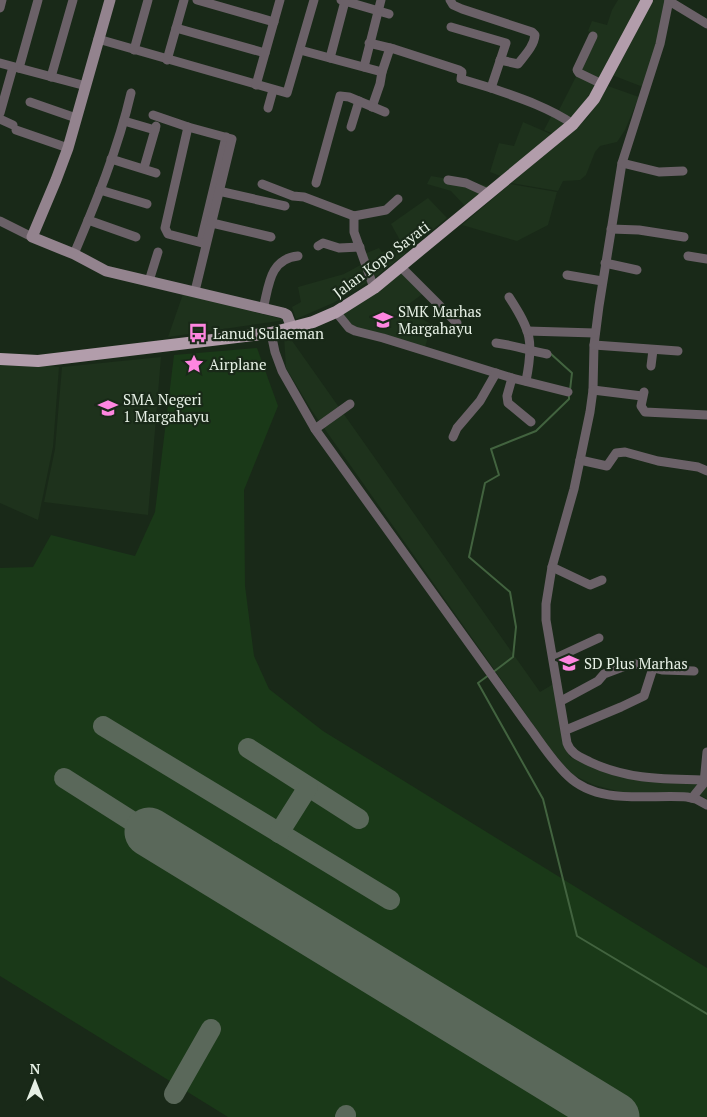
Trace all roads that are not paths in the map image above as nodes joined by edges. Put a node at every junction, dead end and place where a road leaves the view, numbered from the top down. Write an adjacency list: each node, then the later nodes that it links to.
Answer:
1 (2, 0): 15 (street)
2 (38, 0): 34 (street)
3 (73, 0): 36 (street)
4 (110, 0): 23 (street)
5 (148, 0): 26 (street)
6 (184, 0): 21 (street)
7 (197, 0): 18 (street)
8 (280, 0): 18 (street)
9 (314, 0): 27 (street)
10 (381, 0): 16 (street)
11 (450, 0): 31 (street)
12 (646, 0): 37 (main road, Jalan Kopo Sayati)
13 (343, 1): 16 (street); 29 (street)
14 (669, 1): 19 (street); 58 (street)
15 (0, 8)
16 (378, 11): 17 (street); 24 (street)
17 (389, 14)
18 (274, 22): 28 (street)
19 (707, 24)
20 (450, 27): 31 (street)
21 (176, 28): 28 (street); 30 (street)
22 (592, 36): 37 (street)
23 (98, 40): 26 (street); 39 (street)
24 (369, 43): 25 (street); 33 (street)
25 (390, 48): 35 (street); 40 (street)
26 (134, 50): 30 (street)
27 (300, 50): 29 (street); 41 (street)
28 (265, 53): 38 (street)
29 (330, 58): 33 (street)
30 (166, 60): 38 (street)
31 (500, 60): 40 (street)
32 (0, 63): 34 (street)
33 (364, 67): 35 (street)
34 (16, 68): 36 (street); 48 (street)
35 (382, 72): 45 (street)
36 (51, 77): 39 (street)
37 (602, 84): 53 (main road, Jalan Kopo Sayati)
38 (256, 85): 41 (street)
39 (86, 86): 50 (street)
40 (492, 88): 53 (street)
41 (273, 90): 46 (street)
42 (131, 93): 52 (street)
43 (359, 101): 45 (street); 55 (street); 63 (street)
44 (30, 102): 50 (street)
45 (372, 107): 47 (street)
46 (268, 108)
47 (385, 112)
48 (0, 113)
49 (153, 115): 54 (street)
50 (76, 118): 56 (street)
51 (0, 119): 56 (street)
52 (124, 121): 57 (street); 59 (street)
53 (574, 124): 67 (main road, Jalan Kopo Sayati)
54 (188, 127): 66 (street); 80 (street)
55 (351, 128)
56 (68, 148): 77 (street)
57 (111, 159): 59 (street); 65 (street)
58 (622, 163): 60 (street); 75 (street)
59 (144, 168): 61 (street)
60 (683, 171)
61 (156, 173)
62 (448, 180): 67 (street)
63 (316, 183)
64 (262, 184): 71 (street)
65 (100, 190): 69 (street); 72 (street)
66 (216, 191): 70 (street); 74 (street); 80 (street)
67 (490, 194): 89 (main road, Jalan Kopo Sayati)
68 (398, 199): 71 (street)
69 (147, 204)
70 (284, 206)
71 (354, 216): 82 (street)
72 (88, 220): 78 (street); 84 (street)
73 (0, 221): 77 (street)
74 (212, 223): 76 (street); 80 (street)
75 (611, 229): 79 (street); 88 (street)
76 (270, 236)
77 (32, 237): 84 (street)
78 (136, 237)
79 (684, 237)
80 (204, 243): 95 (street)
81 (318, 246): 82 (street)
82 (360, 247): 94 (street)
83 (158, 252): 92 (street)
84 (74, 254): 92 (street)
85 (298, 256): 97 (street)
86 (688, 256): 87 (street)
87 (707, 259)
88 (605, 263): 90 (street); 93 (street)
89 (400, 266): 94 (main road, Jalan Kopo Sayati); 99 (street)
90 (637, 270)
91 (567, 275): 93 (street)
92 (149, 281): 95 (street)
93 (602, 281): 103 (street)
94 (374, 288): 98 (main road, Jalan Kopo Sayati)
95 (192, 291): 97 (street)
96 (509, 297): 101 (street)
97 (263, 309): 100 (street)
98 (336, 312): 100 (main road, Jalan Kopo Sayati); 112 (street)
99 (457, 323)
100 (292, 328): 102 (main road, Jalan Kopo Sayati)
101 (527, 331): 103 (street); 108 (street)
102 (271, 333): 110 (main road, Jalan Kopo Sayati); 120 (street)
103 (595, 334): 105 (street)
104 (496, 342): 108 (street)
105 (594, 345): 106 (street); 115 (street)
106 (652, 350): 107 (street); 111 (street)
107 (678, 351)
108 (531, 352): 109 (street); 114 (street)
109 (547, 354)
110 (0, 358)
111 (651, 366)
112 (496, 373): 113 (street); 121 (street)
113 (512, 378): 114 (street); 119 (street)
114 (526, 381): 116 (street)
115 (592, 390): 118 (street); 122 (street)
116 (568, 392)
117 (350, 404): 120 (street)
118 (707, 415)
119 (531, 422)
120 (315, 429): 134 (street)
121 (453, 437)
122 (580, 460): 123 (street); 124 (street)
123 (707, 471)
124 (552, 567): 125 (street); 127 (street)
125 (602, 580)
126 (599, 638): 127 (street)
127 (553, 657): 130 (street)
128 (653, 668): 129 (street); 130 (street); 131 (street)
129 (694, 671)
130 (561, 702): 131 (street)
131 (566, 730): 133 (street)
132 (707, 752): 133 (street)
133 (706, 780): 134 (street)
134 (692, 798): 135 (street)
135 (707, 806)

